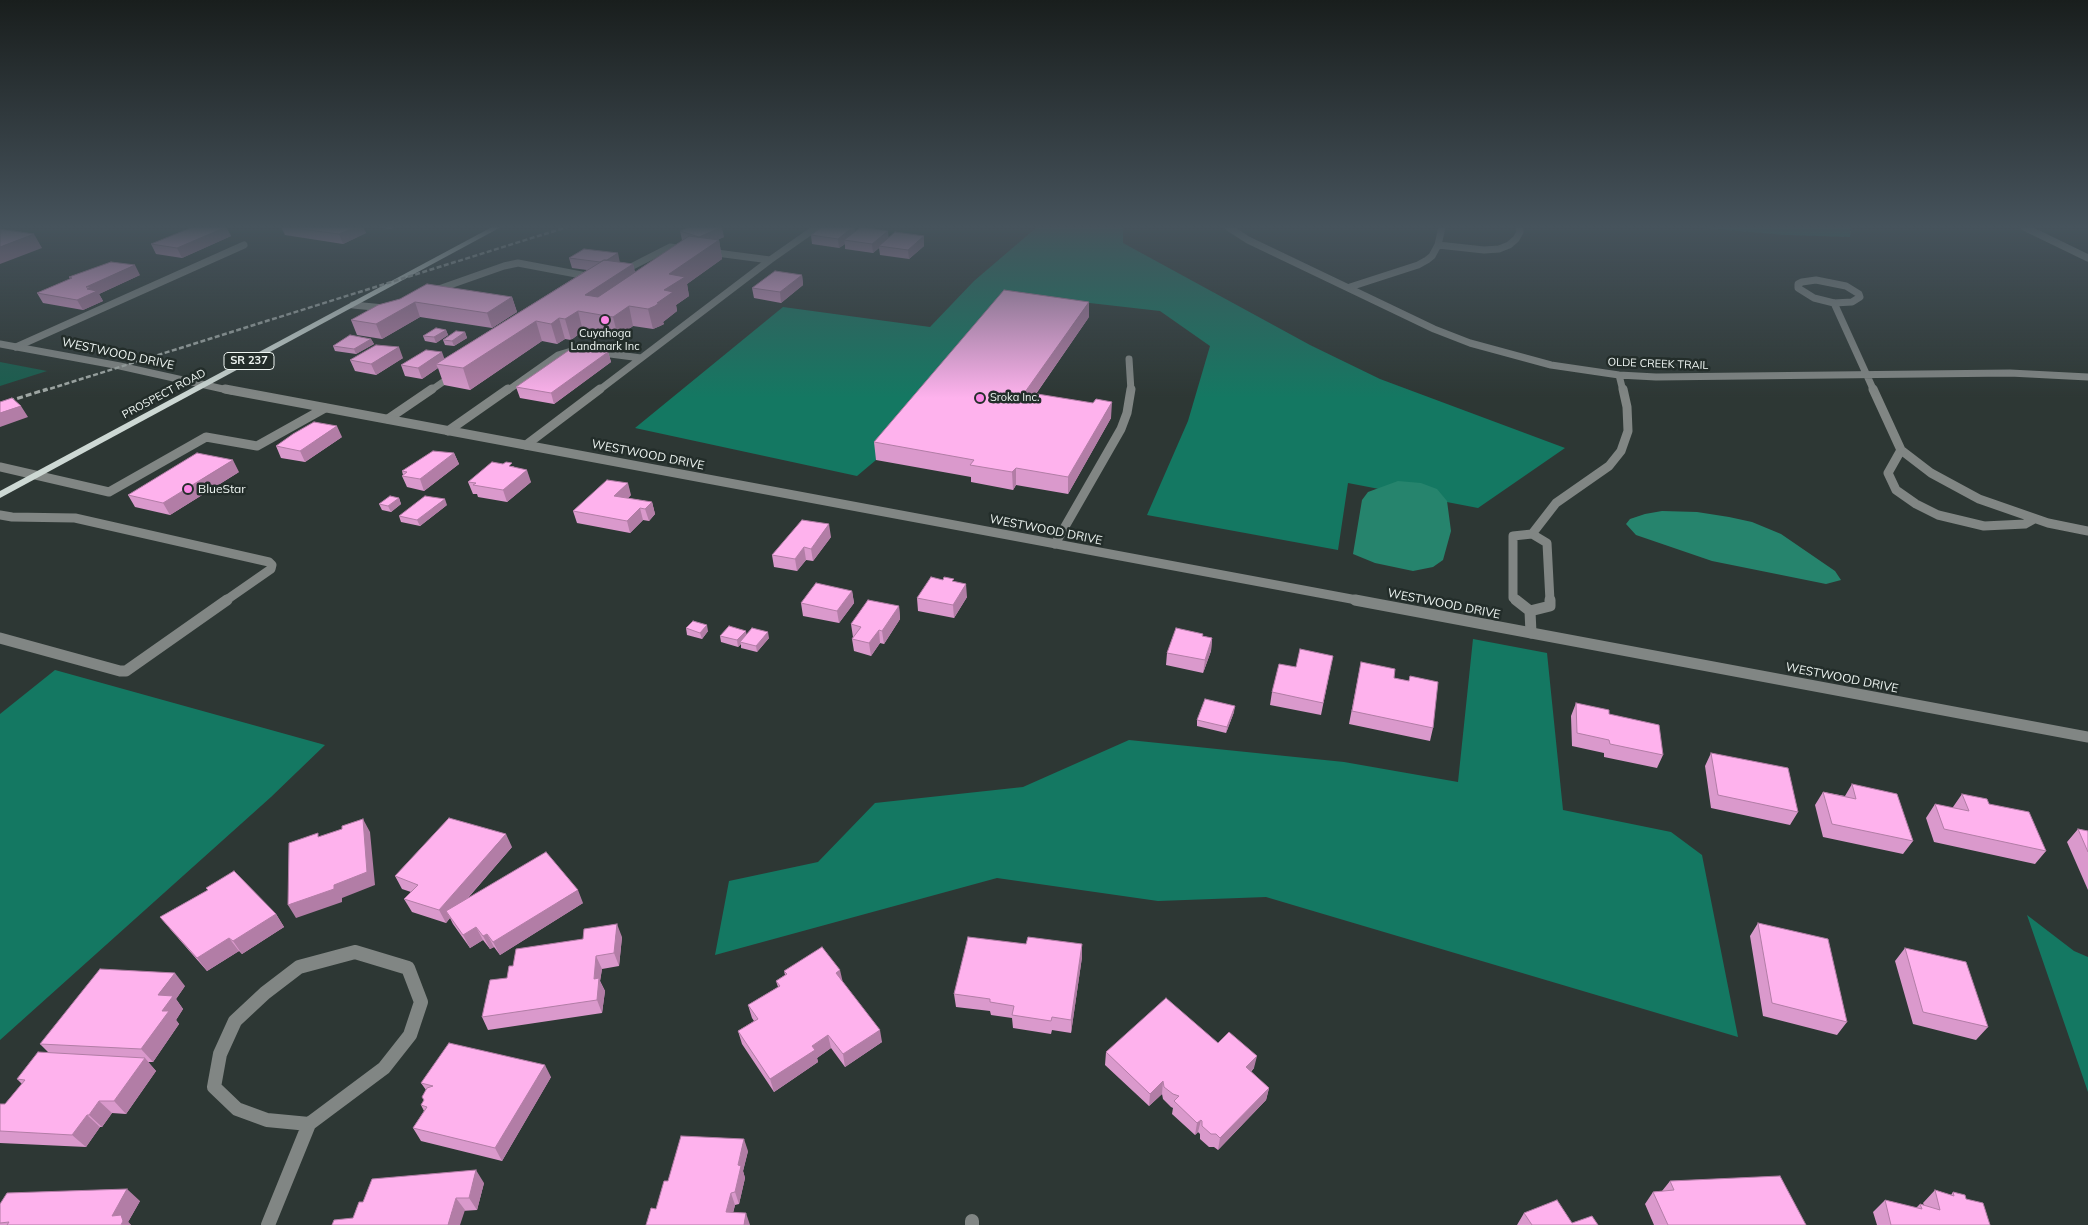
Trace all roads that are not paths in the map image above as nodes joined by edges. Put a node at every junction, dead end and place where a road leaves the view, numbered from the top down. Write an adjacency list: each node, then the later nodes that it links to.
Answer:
1 (156, 284): 15 (street)
2 (391, 284): 12 (main road, PROSPECT ROAD / SR 237)
3 (452, 284): 10 (street)
4 (738, 284): 16 (street)
5 (1344, 284): 9 (street, OLDE CREEK TRAIL)
6 (1359, 284): 9 (street)
7 (1798, 284): 11 (street)
8 (1839, 284): 11 (street)
9 (1350, 287): 20 (street, OLDE CREEK TRAIL)
10 (424, 294)
11 (1834, 303): 19 (street)
12 (353, 305): 13 (street); 22 (main road, PROSPECT ROAD / SR 237)
13 (389, 306)
14 (0, 344): 15 (street, WESTWOOD DRIVE)
15 (16, 347): 22 (street, WESTWOOD DRIVE)
16 (641, 358): 25 (street); 26 (street)
17 (1128, 359): 35 (street)
18 (460, 370): 24 (street)
19 (1867, 374): 20 (street, OLDE CREEK TRAIL); 21 (street, OLDE CREEK TRAIL); 27 (street)
20 (1619, 375): 34 (street)
21 (2088, 378)
22 (204, 385): 23 (street, WESTWOOD DRIVE); 29 (main road, PROSPECT ROAD / SR 237)
23 (325, 408): 24 (street, WESTWOOD DRIVE); 29 (street)
24 (388, 419): 25 (street, WESTWOOD DRIVE)
25 (448, 431): 26 (street, WESTWOOD DRIVE)
26 (526, 445): 35 (street, WESTWOOD DRIVE)
27 (1901, 450): 32 (street); 32 (street)
28 (0, 467): 29 (street)
29 (36, 476): 30 (main road, PROSPECT ROAD / SR 237)
30 (0, 495)
31 (0, 514): 38 (street)
32 (2034, 519): 33 (street)
33 (2088, 531)
34 (1532, 534): 36 (street); 36 (street)
35 (1056, 544): 37 (street, WESTWOOD DRIVE)
36 (1530, 611): 37 (street)
37 (1531, 633): 39 (street, WESTWOOD DRIVE)
38 (0, 638)
39 (2088, 737)
40 (309, 1124): 40 (street); 41 (street)
41 (268, 1225)

